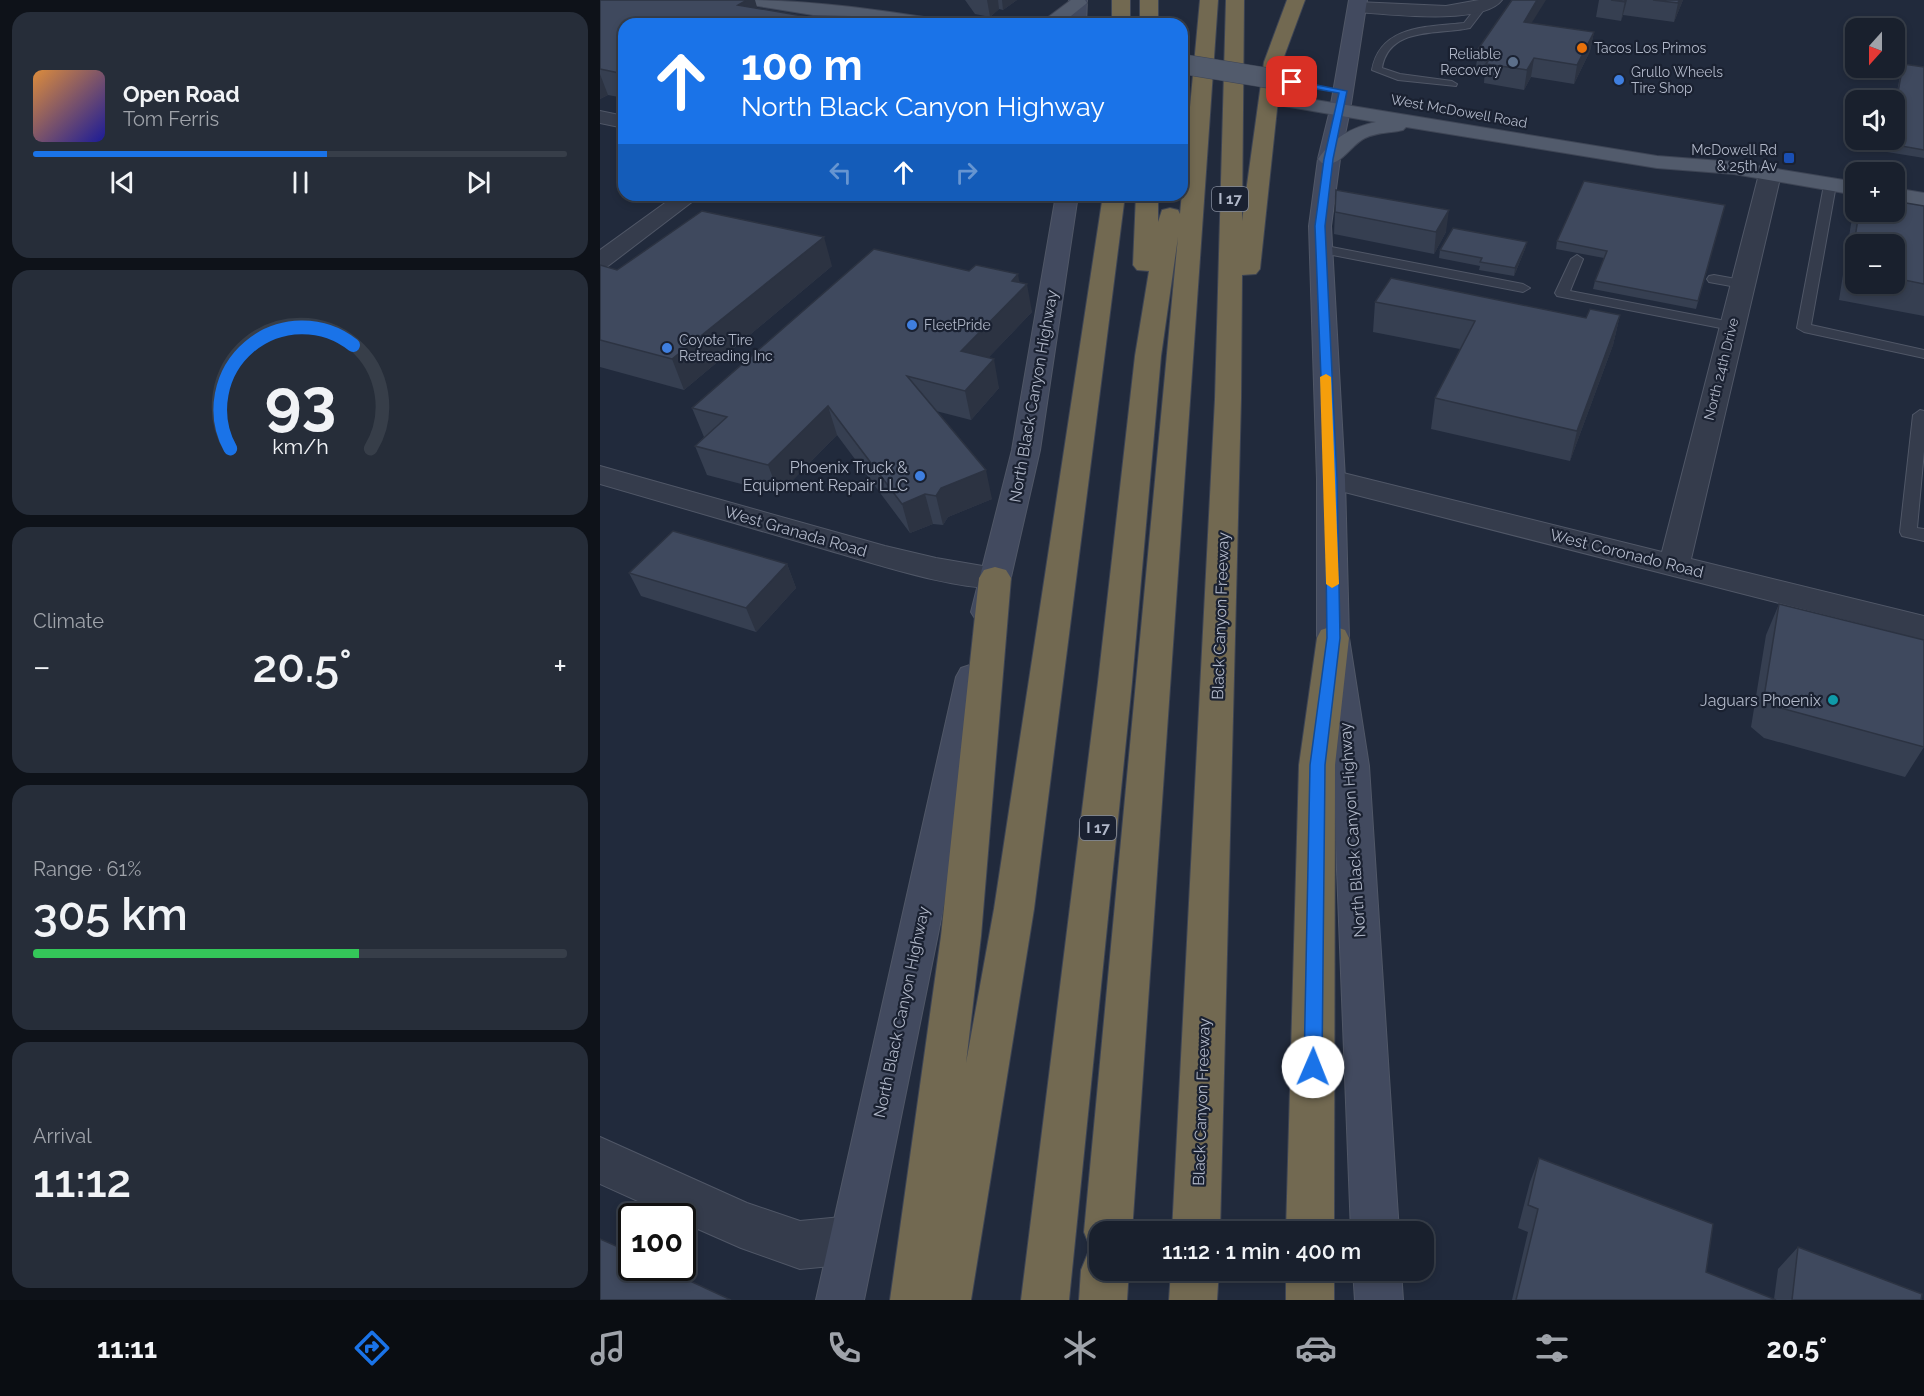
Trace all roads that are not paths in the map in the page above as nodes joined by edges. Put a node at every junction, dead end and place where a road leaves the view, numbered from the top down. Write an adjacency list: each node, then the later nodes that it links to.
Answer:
1 (751, 0): 11 (main road)
2 (1121, 0): 16 (highway)
3 (1149, 0): 17 (highway)
4 (1196, 0): 19 (highway)
5 (1209, 0): 58 (highway)
6 (1235, 0): 48 (highway, Black Canyon Freeway / I 17)
7 (1296, 0): 48 (highway)
8 (1078, 1): 14 (main road); 15 (main road)
9 (1357, 3): 10 (street); 23 (main road, North Black Canyon Highway)
10 (1487, 3): 21 (lane)
11 (813, 10): 12 (main road); 13 (main road)
12 (832, 18)
13 (898, 18)
14 (1059, 18)
15 (1077, 18)
16 (1121, 18)
17 (1149, 18)
18 (1188, 66): 22 (main road, West McDowell Road, bridge)
19 (1188, 73)
20 (1188, 84): 22 (main road, West McDowell Road)
21 (1452, 84)
22 (1291, 92): 23 (main road, West McDowell Road); 23 (main road, West McDowell Road)
23 (1330, 94): 26 (main road, West McDowell Road); 27 (main road, North Black Canyon Highway); 28 (main road, West McDowell Road)
24 (600, 117): 25 (street)
25 (618, 121)
26 (1432, 125): 27 (main road); 28 (main road, West McDowell Road)
27 (1329, 159): 39 (main road, North Black Canyon Highway)
28 (1734, 168): 29 (main road, West McDowell Road)
29 (1770, 174): 30 (main road, West McDowell Road); 43 (street, North 24th Drive)
30 (1830, 184): 31 (main road, West McDowell Road); 46 (lane)
31 (1845, 187)
32 (1905, 197): 33 (main road)
33 (1924, 200)
34 (682, 201): 41 (street)
35 (1066, 201): 54 (main road, North Black Canyon Highway)
36 (1113, 201): 69 (highway)
37 (1147, 201): 47 (highway)
38 (1172, 201): 47 (highway, I 17)
39 (1320, 249): 44 (lane); 51 (main road, North Black Canyon Highway)
40 (1577, 259): 45 (lane)
41 (600, 261)
42 (1714, 279): 43 (lane)
43 (1742, 284): 45 (street, North 24th Drive)
44 (1523, 288)
45 (1731, 326): 53 (street, North 24th Drive)
46 (1924, 354)
47 (1148, 356): 70 (highway, I 17)
48 (1228, 399): 59 (highway, Black Canyon Freeway / I 17)
49 (1920, 415): 52 (lane)
50 (600, 475): 54 (street, West Granada Road)
51 (1331, 479): 53 (street, West Coronado Road); 56 (main road, North Black Canyon Highway)
52 (1924, 536)
53 (1674, 565): 55 (street, West Coronado Road)
54 (995, 578): 62 (main road, North Black Canyon Highway); 68 (highway)
55 (1924, 628)
56 (1334, 638): 60 (highway); 61 (main road, North Black Canyon Highway)
57 (600, 1160): 62 (street)
58 (1109, 1221)
59 (1196, 1221)
60 (1310, 1221)
61 (1375, 1221)
62 (852, 1240): 67 (main road, North Black Canyon Highway)
63 (1104, 1281): 71 (highway)
64 (1194, 1281): 72 (highway)
65 (1310, 1281): 73 (highway)
66 (1378, 1281): 74 (main road)
67 (840, 1300)
68 (914, 1300)
69 (947, 1300)
70 (1045, 1300)
71 (1103, 1300)
72 (1193, 1300)
73 (1310, 1300)
74 (1379, 1300)

